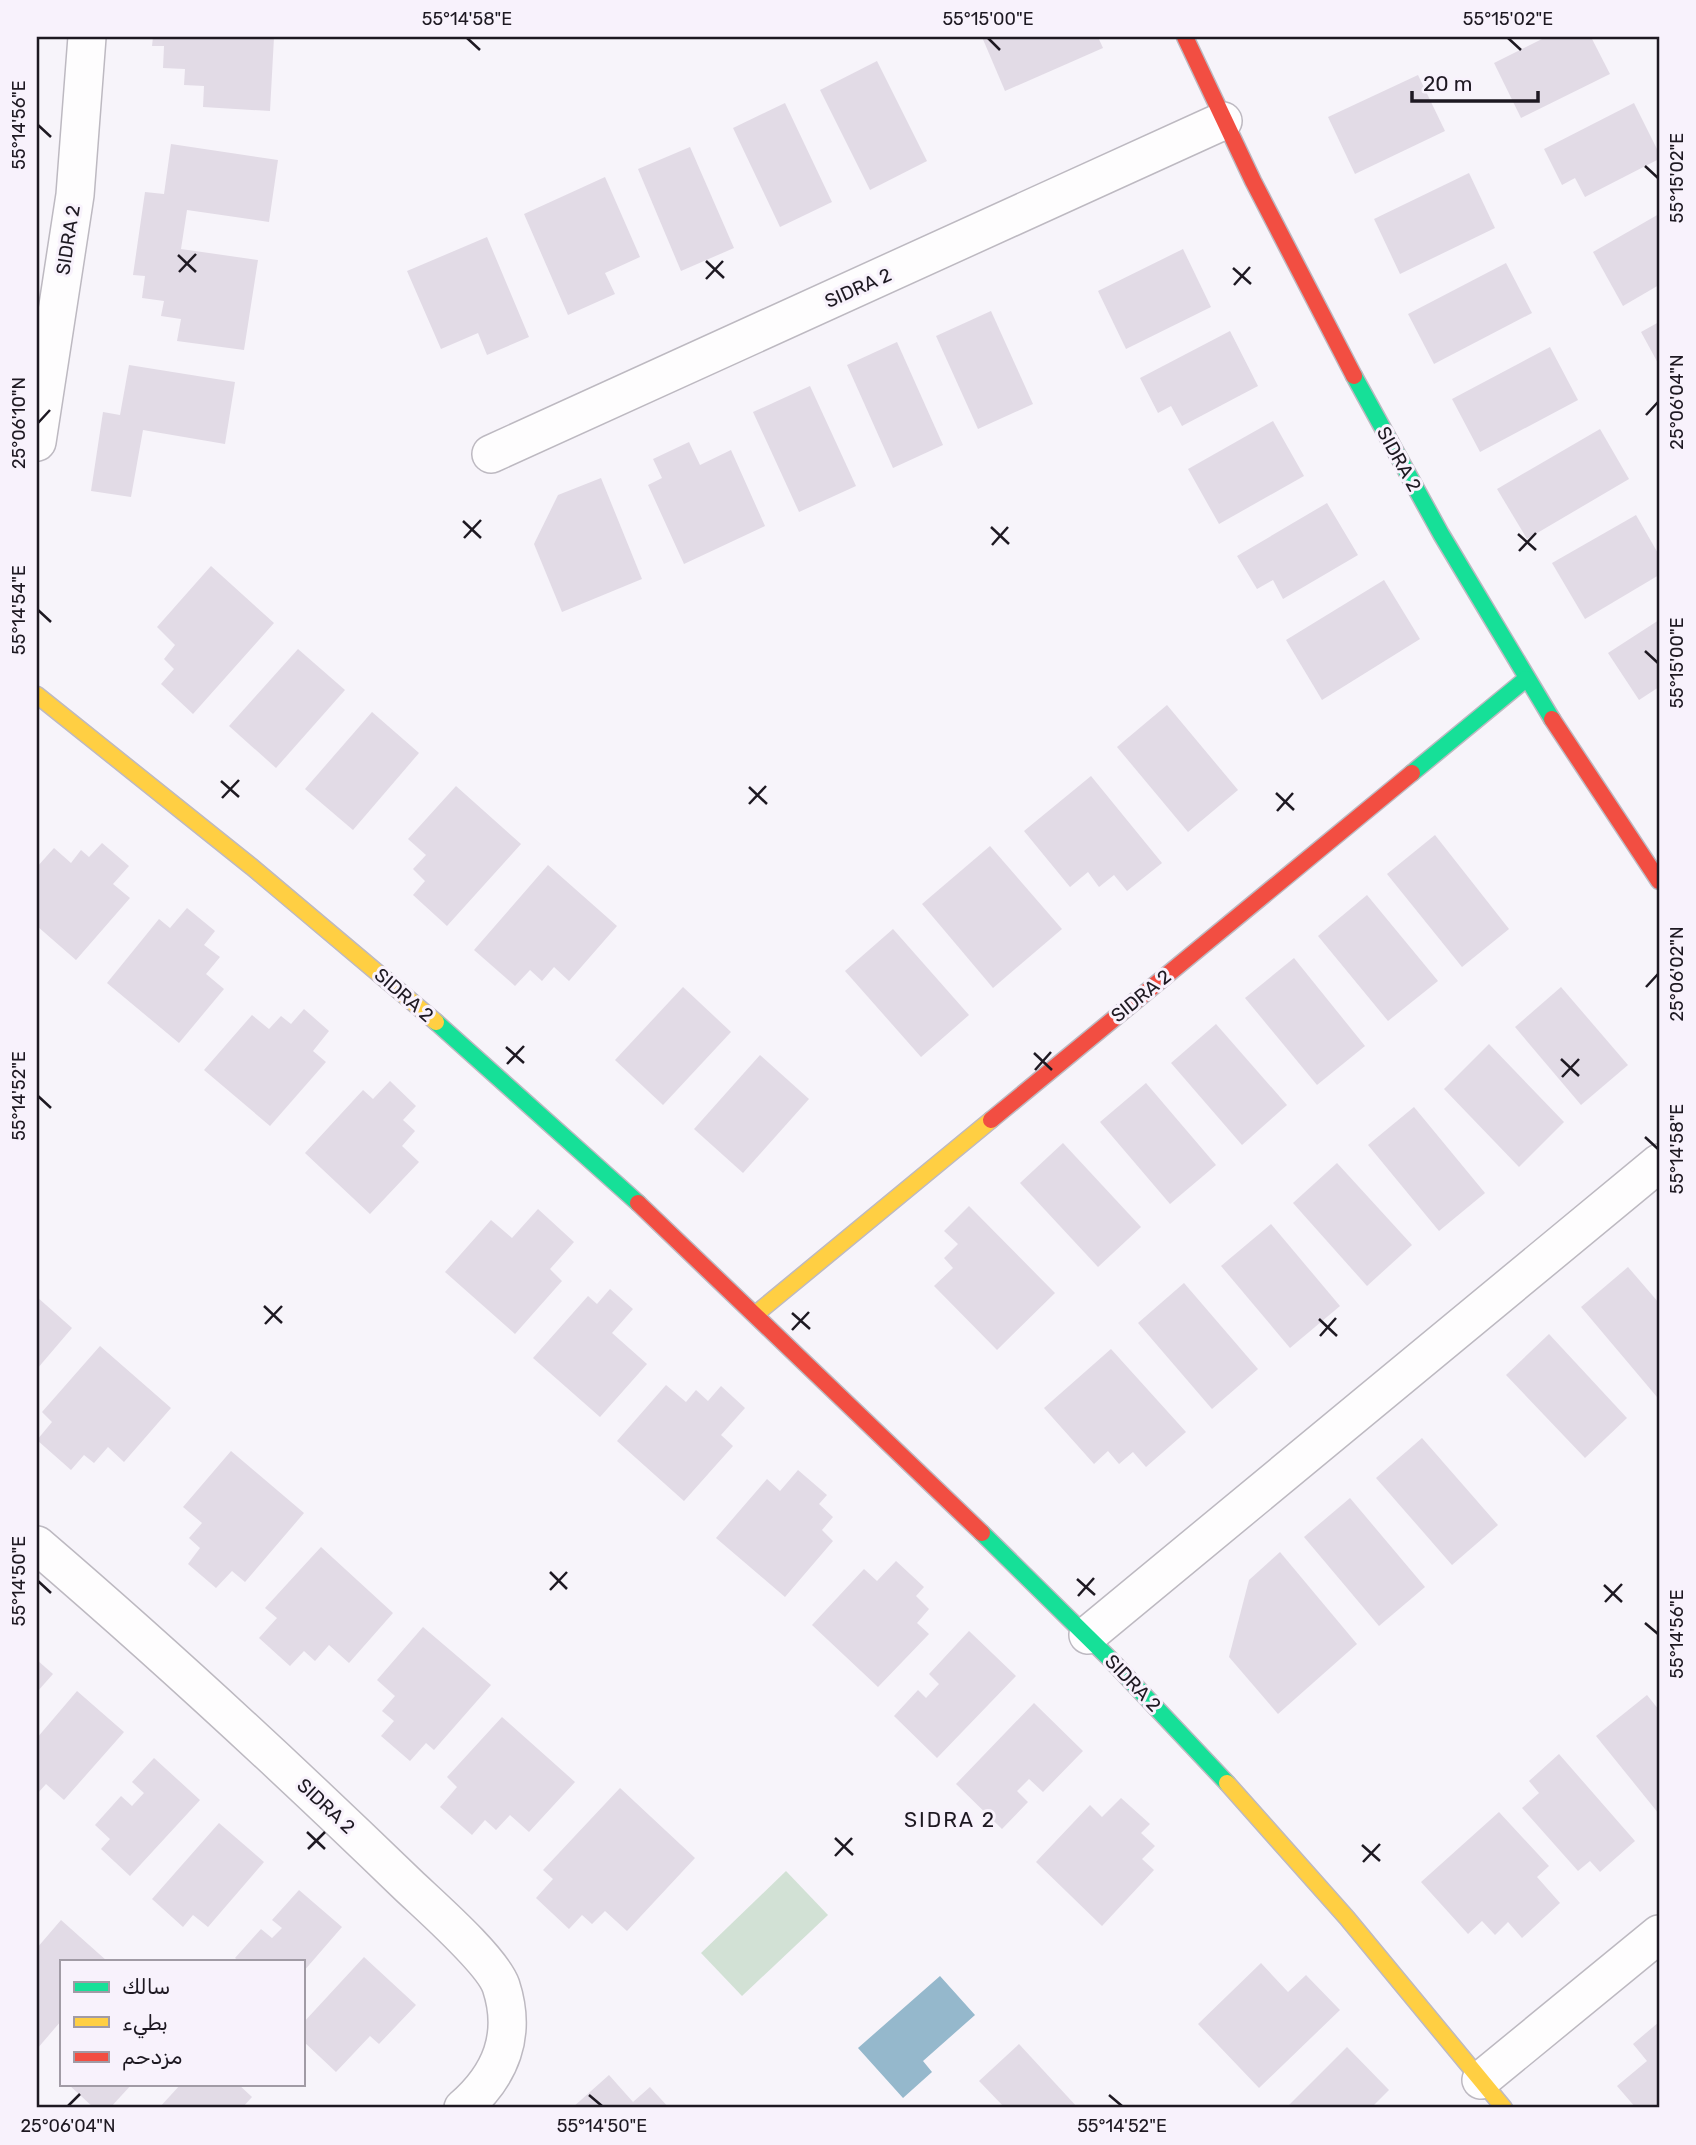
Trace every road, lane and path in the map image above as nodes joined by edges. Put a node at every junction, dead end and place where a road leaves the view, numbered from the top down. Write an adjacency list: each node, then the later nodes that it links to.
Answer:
1 (87, 37): 4 (street, SIDRA 2)
2 (1185, 37): 3 (street, SIDRA 2)
3 (1223, 121): 5 (street, SIDRA 2); 6 (street, SIDRA 2)
4 (37, 443)
5 (492, 454)
6 (1526, 680): 8 (street, SIDRA 2); 10 (street, SIDRA 2)
7 (37, 695): 10 (street, SIDRA 2)
8 (1659, 881)
9 (1659, 1163): 12 (street)
10 (757, 1313): 12 (street, SIDRA 2)
11 (37, 1545): 15 (street, SIDRA 2)
12 (1088, 1635): 14 (street, SIDRA 2)
13 (1659, 1934): 14 (street)
14 (1481, 2080): 16 (street, SIDRA 2)
15 (463, 2108)
16 (1504, 2108)

